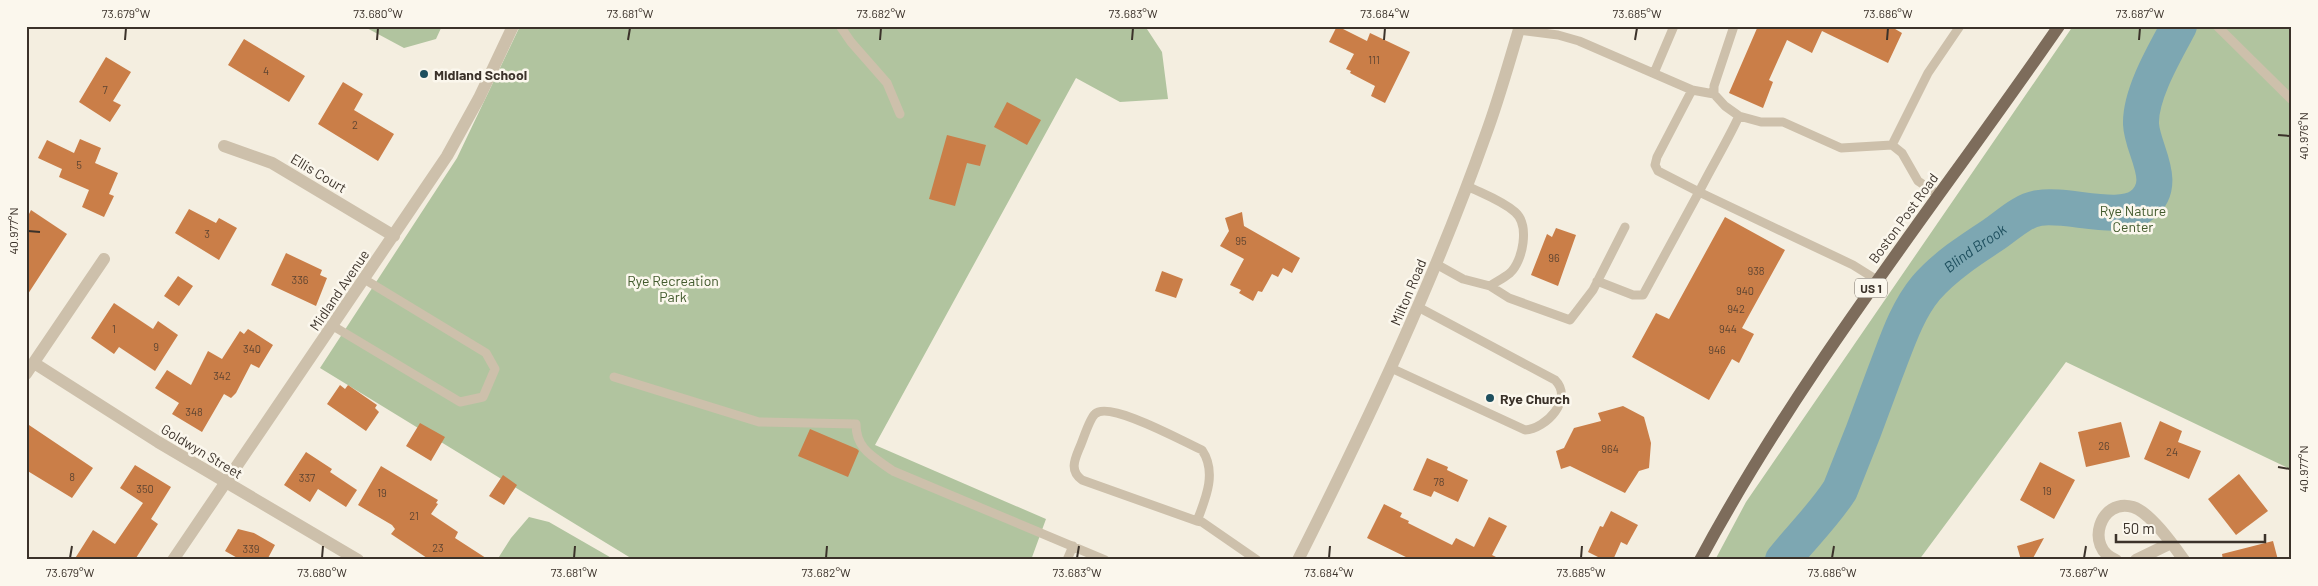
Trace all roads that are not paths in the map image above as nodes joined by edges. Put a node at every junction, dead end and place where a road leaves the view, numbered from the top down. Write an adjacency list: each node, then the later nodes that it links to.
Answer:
1 (513, 26): 21 (street, Midland Avenue)
2 (840, 26): 13 (lane)
3 (1674, 26): 9 (lane)
4 (1733, 26): 11 (lane)
5 (1960, 26): 15 (lane)
6 (2059, 26): 19 (main road, Boston Post Road / US 1)
7 (2217, 26): 12 (lane)
8 (1520, 28): 9 (lane); 17 (street, Milton Road)
9 (1654, 73): 10 (lane)
10 (1692, 90): 11 (lane); 18 (lane)
11 (1714, 94): 14 (lane)
12 (2292, 100)
13 (900, 114)
14 (1739, 116): 15 (lane); 18 (lane)
15 (1892, 145): 19 (lane)
16 (224, 146): 21 (street, Ellis Court)
17 (1467, 186): 23 (street, Milton Road); 27 (lane)
18 (1699, 192): 25 (lane); 26 (lane)
19 (1939, 195): 25 (main road, Boston Post Road / US 1)
20 (1626, 227): 26 (lane)
21 (394, 236): 24 (street, Midland Avenue)
22 (104, 259): 30 (street)
23 (1436, 264): 27 (lane); 28 (street, Milton Road)
24 (364, 279): 29 (street, Midland Avenue); 29 (lane)
25 (1877, 280): 44 (main road, Boston Post Road / US 1)
26 (1597, 281): 27 (lane)
27 (1490, 286)
28 (1418, 307): 31 (street, Milton Road); 31 (lane)
29 (333, 326): 34 (street, Midland Avenue)
30 (34, 363): 32 (street); 34 (street, Goldwyn Street)
31 (1390, 368): 43 (street, Milton Road)
32 (26, 374)
33 (614, 377): 37 (lane)
34 (226, 483): 38 (street, Midland Avenue); 39 (street, Goldwyn Street)
35 (1197, 521): 35 (lane); 42 (lane)
36 (2171, 543): 45 (street); 46 (street); 47 (street)
37 (1072, 546): 40 (lane); 41 (lane)
38 (173, 560)
39 (358, 560)
40 (1067, 560)
41 (1105, 560)
42 (1257, 560)
43 (1298, 560)
44 (1700, 560)
45 (2116, 560)
46 (2136, 560)
47 (2184, 560)

